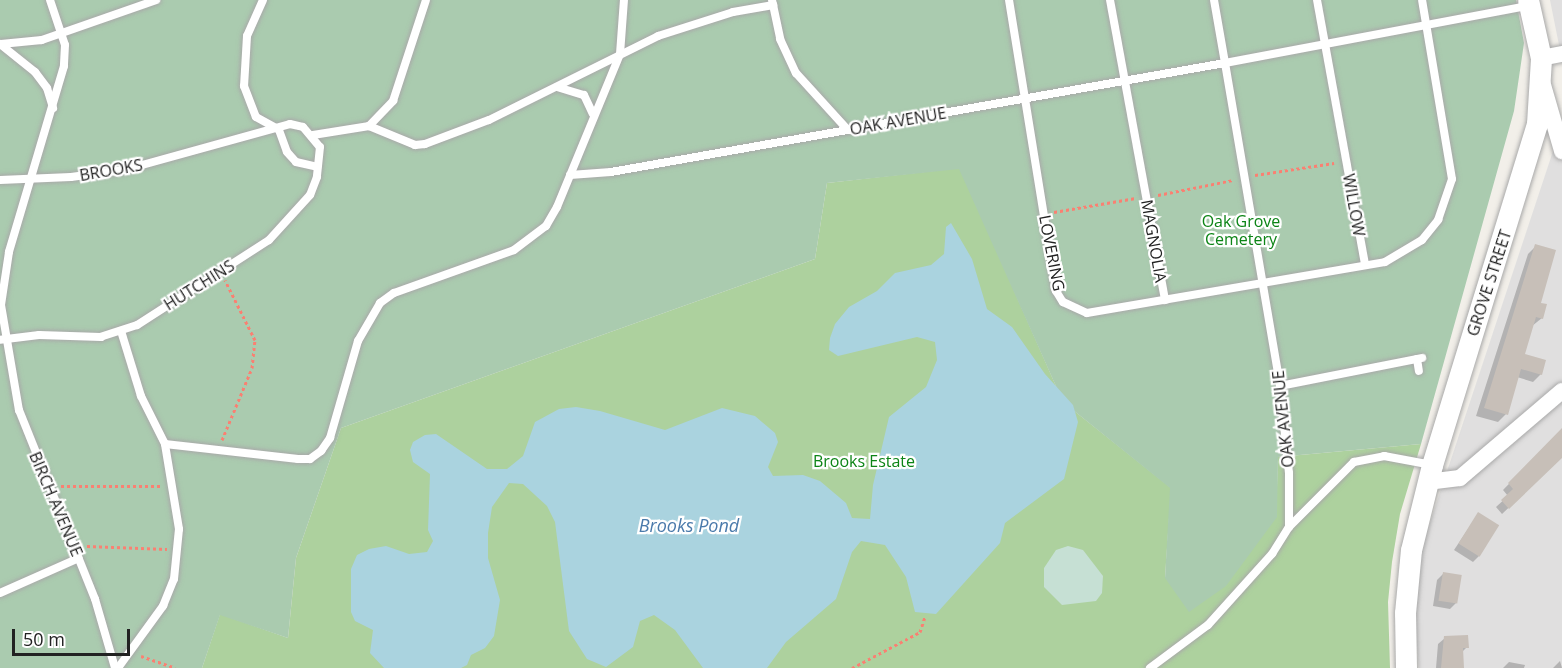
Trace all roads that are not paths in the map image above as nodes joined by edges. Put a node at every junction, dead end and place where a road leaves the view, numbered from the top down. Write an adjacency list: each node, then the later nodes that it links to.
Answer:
1 (50, 0): 14 (lane)
2 (156, 0): 14 (lane)
3 (263, 0): 29 (lane)
4 (426, 0): 27 (lane)
5 (624, 0): 17 (lane)
6 (1009, 0): 24 (lane, LOVERING)
7 (1110, 0): 22 (lane, MAGNOLIA)
8 (1214, 0): 20 (lane, OAK AVENUE)
9 (1317, 0): 16 (lane, WILLOW)
10 (1422, 0): 13 (lane)
11 (773, 2): 17 (lane); 28 (lane)
12 (1528, 3): 13 (lane, OAK AVENUE); 19 (street, GROVE STREET)
13 (1426, 23): 16 (lane, OAK AVENUE); 36 (lane)
14 (61, 30): 15 (lane); 25 (lane)
15 (1, 44): 25 (lane)
16 (1325, 44): 20 (lane, OAK AVENUE); 36 (lane, WILLOW)
17 (620, 54): 23 (lane); 26 (lane)
18 (1562, 54): 19 (street)
19 (1540, 58): 21 (street, GROVE STREET)
20 (1225, 63): 22 (lane, OAK AVENUE); 37 (lane, OAK AVENUE)
21 (1542, 81): 31 (street, GROVE STREET); 45 (street, GROVE STREET)
22 (1125, 82): 24 (lane, OAK AVENUE); 38 (lane, MAGNOLIA)
23 (557, 87): 26 (lane); 27 (lane)
24 (1024, 99): 28 (lane, OAK AVENUE); 38 (lane, LOVERING)
25 (53, 109): 34 (lane)
26 (593, 114): 33 (lane)
27 (369, 126): 30 (lane)
28 (847, 129): 33 (lane, OAK AVENUE)
29 (279, 130): 30 (lane, BROOKS); 32 (lane); 34 (lane, BROOKS)
30 (313, 135): 32 (lane, HUTCHINS)
31 (1562, 151)
32 (317, 167): 39 (lane, HUTCHINS)
33 (570, 175): 44 (lane)
34 (31, 177): 35 (lane, BROOKS); 40 (lane, BIRCH AVENUE)
35 (0, 180)
36 (1365, 265): 37 (lane)
37 (1264, 281): 38 (lane, MAGNOLIA); 42 (lane, OAK AVENUE)
38 (1165, 300)
39 (121, 331): 40 (lane, HUTCHINS); 44 (lane)
40 (2, 339): 47 (lane, BIRCH AVENUE)
41 (1419, 371): 42 (lane)
42 (1280, 386): 46 (lane, OAK AVENUE)
43 (1562, 391): 45 (street)
44 (165, 444): 49 (lane)
45 (1430, 473): 46 (lane); 51 (street, GROVE STREET)
46 (1289, 527): 50 (lane)
47 (79, 558): 48 (lane); 49 (lane, BIRCH AVENUE)
48 (0, 593)
49 (117, 668)
50 (1150, 668)
51 (1406, 668)

